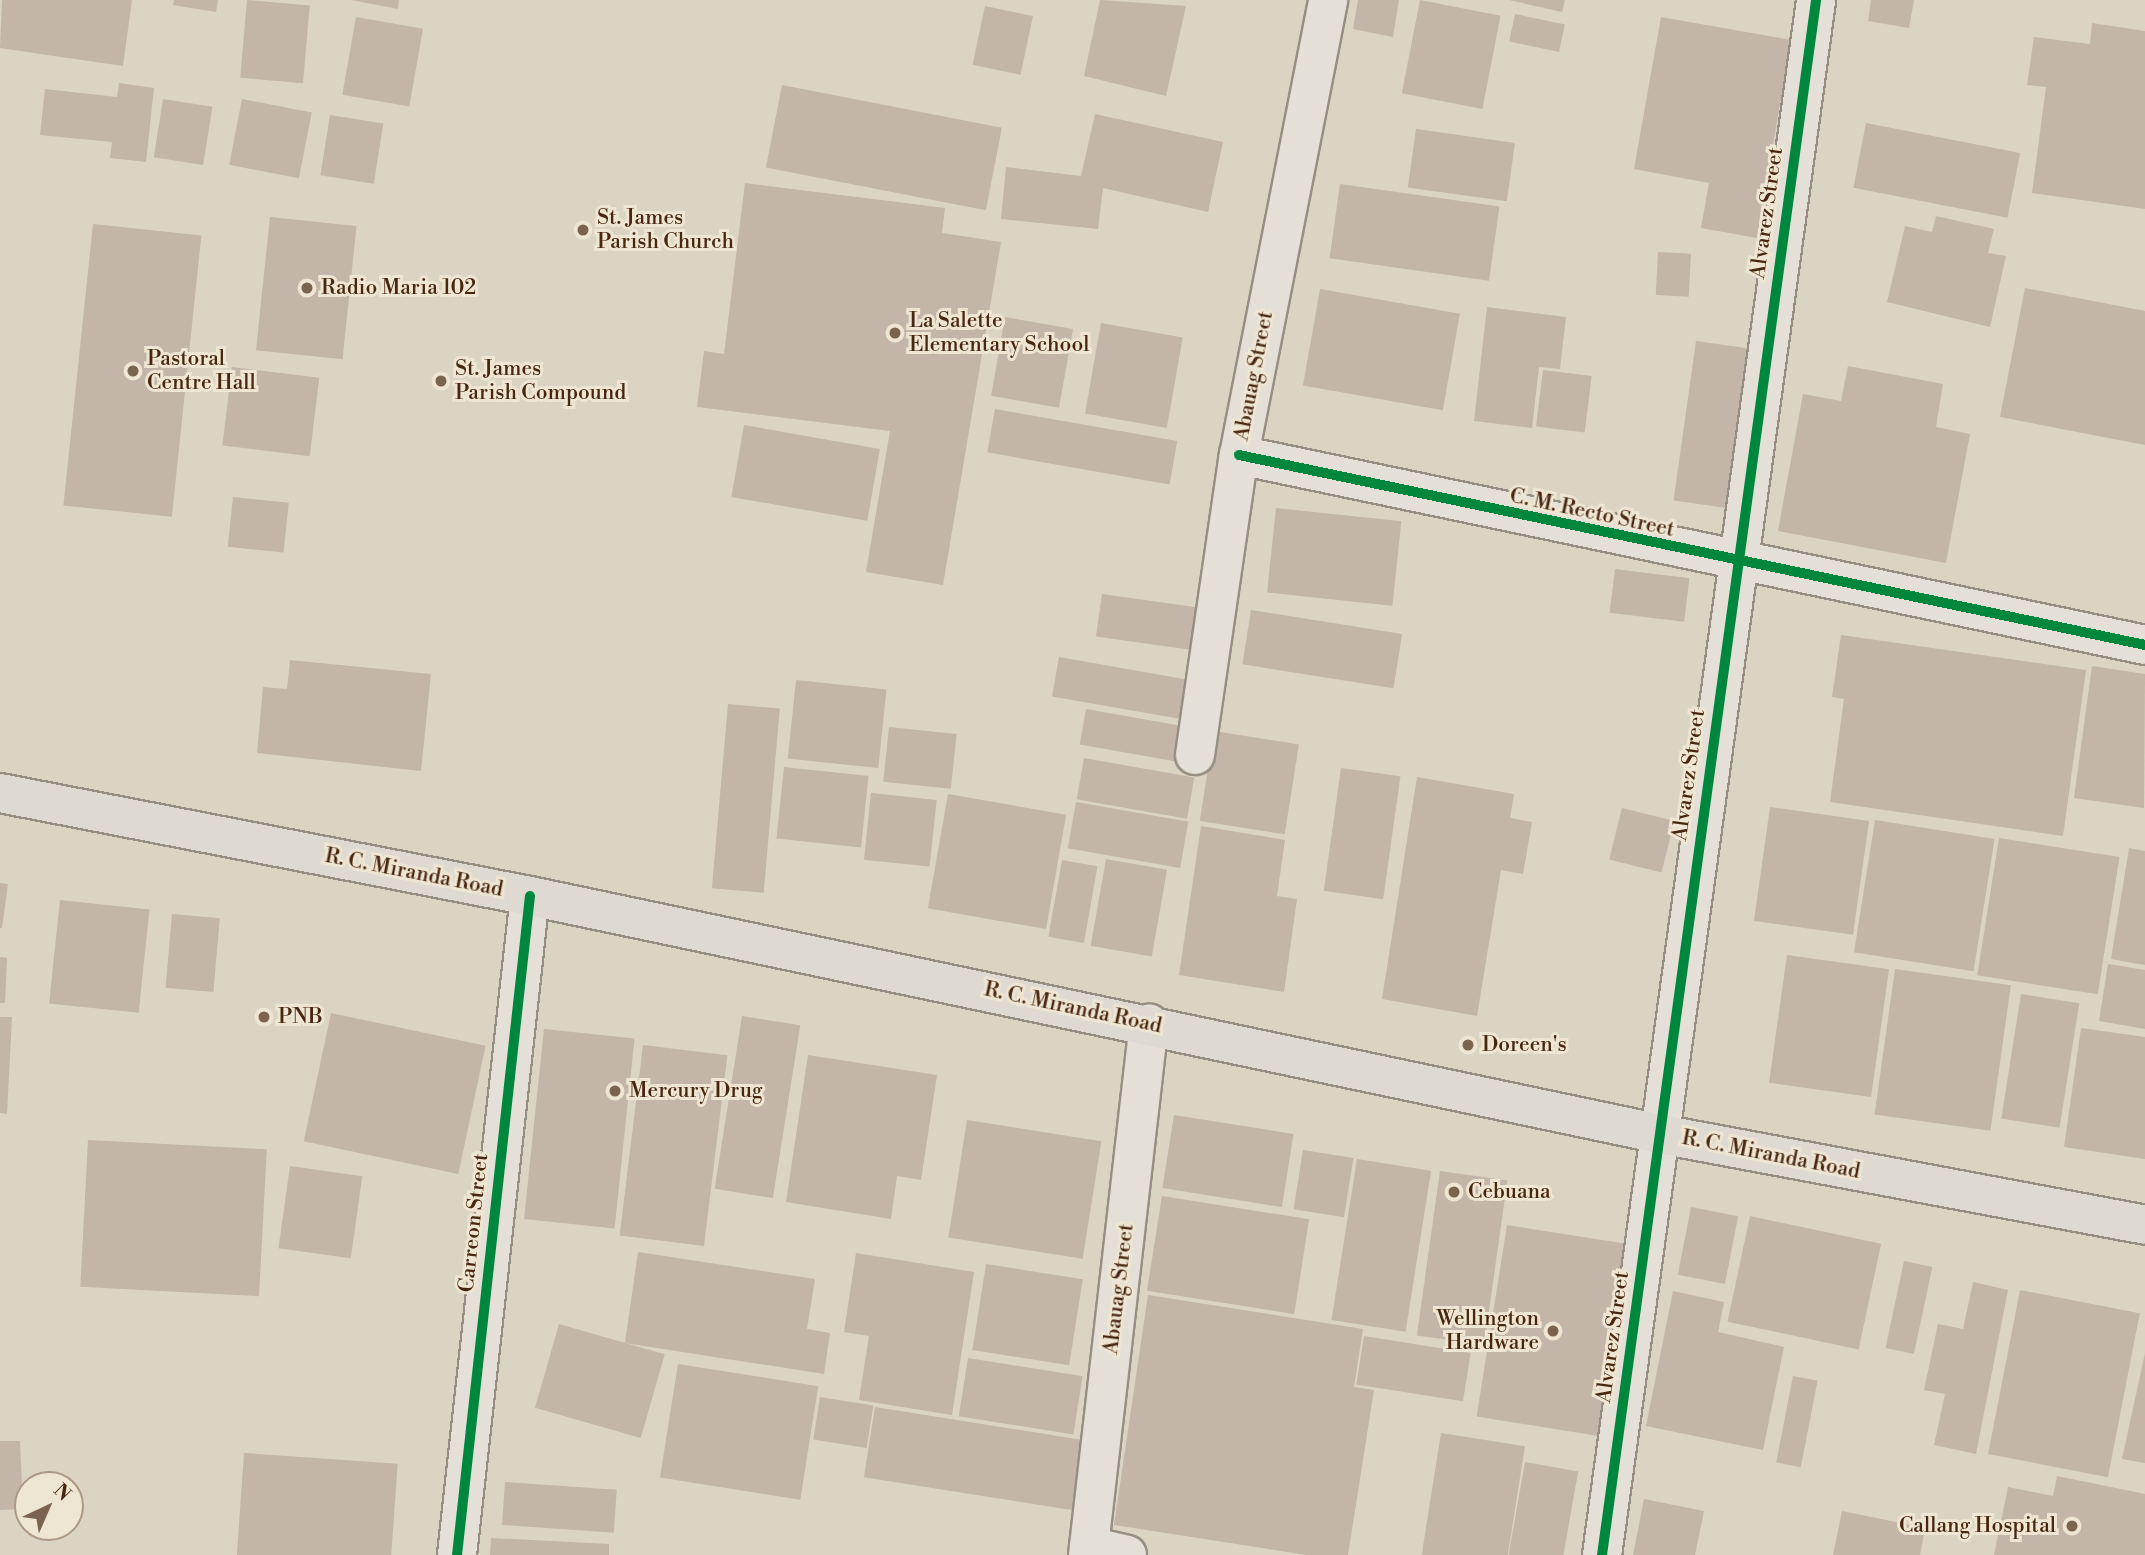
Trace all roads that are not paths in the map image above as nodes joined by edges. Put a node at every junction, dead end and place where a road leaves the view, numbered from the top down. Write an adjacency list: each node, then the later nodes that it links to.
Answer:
1 (1328, 0): 3 (street, Abauag Street)
2 (1816, 0): 4 (street, Alvarez Street)
3 (1238, 455): 4 (street, C. M. Recto Street); 6 (street, Abauag Street)
4 (1737, 565): 5 (street, C. M. Recto Street); 10 (street, Alvarez Street)
5 (2145, 645)
6 (1195, 755)
7 (0, 793): 8 (main road, R. C. Miranda Road)
8 (530, 896): 9 (main road, R. C. Miranda Road); 13 (street, Carreon Street)
9 (1149, 1023): 10 (main road, R. C. Miranda Road); 12 (street, Abauag Street)
10 (1660, 1134): 11 (main road, R. C. Miranda Road); 15 (street, Alvarez Street)
11 (2145, 1225)
12 (1088, 1551): 14 (street)
13 (457, 1555)
14 (1127, 1555)
15 (1602, 1555)

